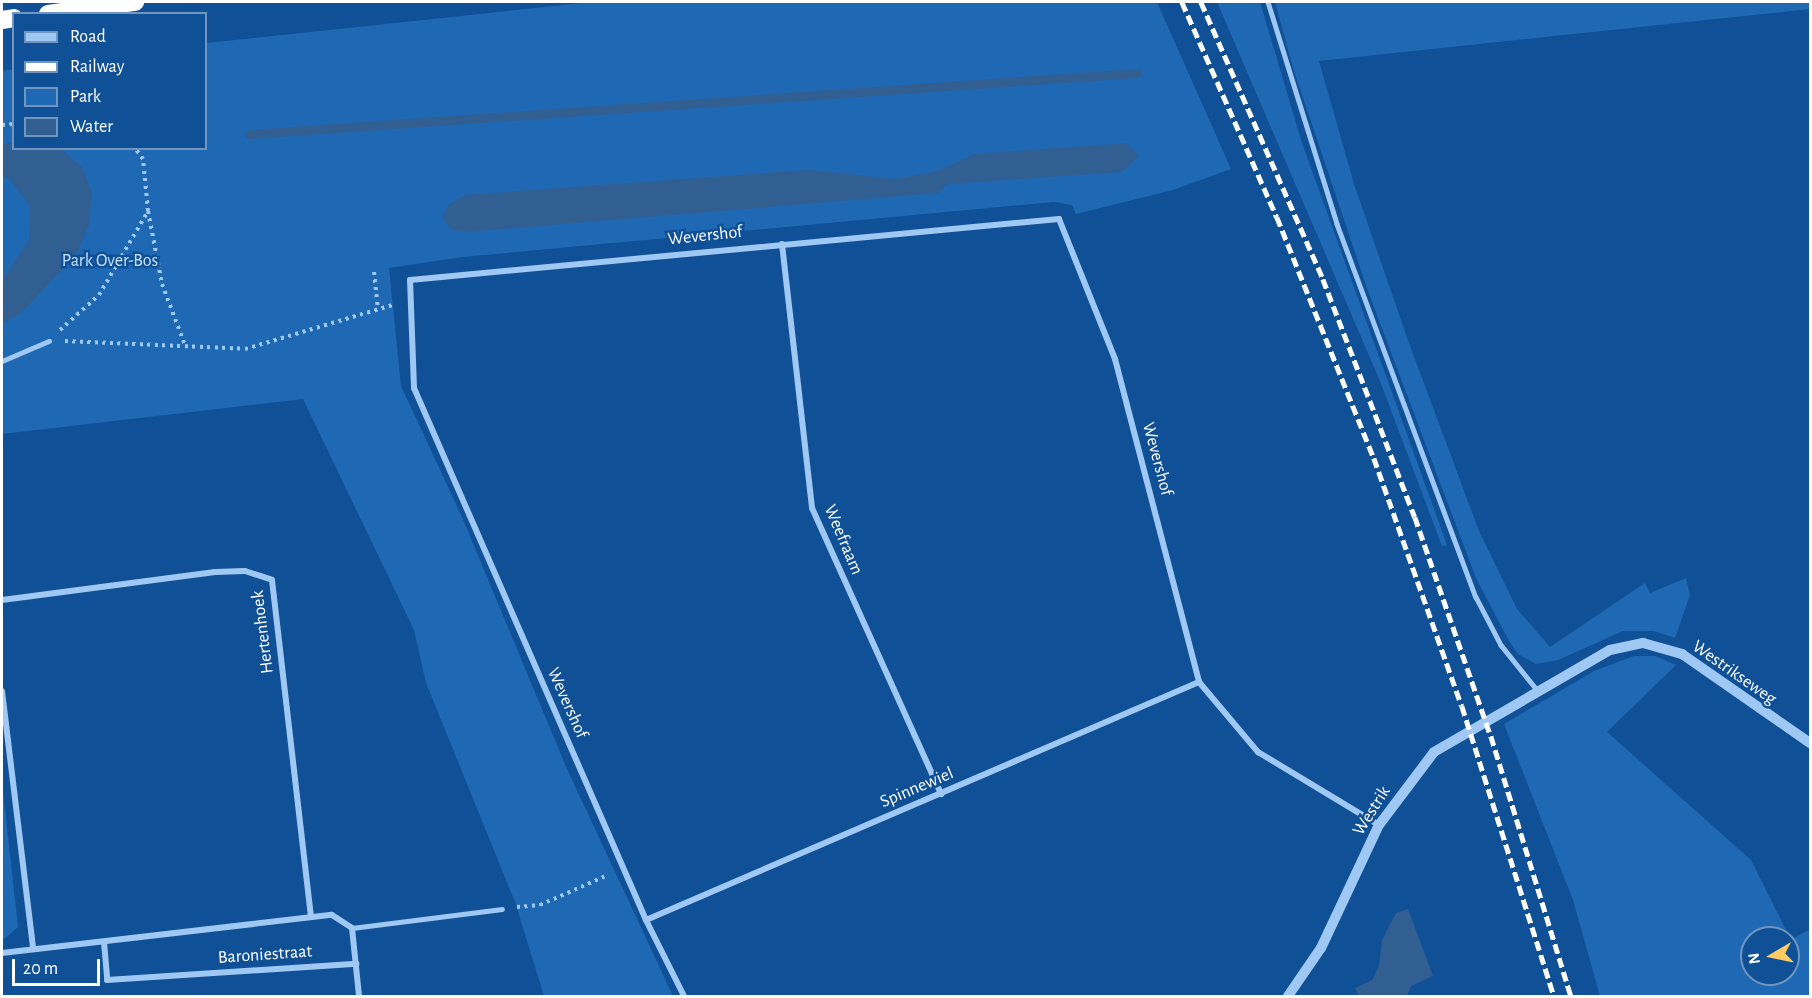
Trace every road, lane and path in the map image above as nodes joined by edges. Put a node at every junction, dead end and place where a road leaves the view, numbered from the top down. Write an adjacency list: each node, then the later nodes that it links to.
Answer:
1 (135, 2): 3 (highway)
2 (1268, 2): 16 (lane)
3 (62, 12)
4 (136, 150): 5 (path)
5 (148, 211): 10 (path); 11 (path)
6 (782, 244): 8 (street, Wevershof); 14 (street, Wevershof); 18 (street, Weefraam)
7 (374, 272): 9 (path)
8 (411, 300): 9 (path); 20 (street, Wevershof)
9 (378, 309): 11 (path)
10 (49, 340): 11 (path); 12 (lane)
11 (186, 348)
12 (2, 361)
13 (2, 600): 22 (street, Hertenhoek)
14 (1199, 682): 18 (street, Spinnewiel); 19 (street, Wevershof)
15 (2, 691): 26 (street)
16 (1538, 691): 17 (street, Westrikseweg); 19 (street, Westrik)
17 (1810, 743)
18 (941, 794): 23 (street, Spinnewiel)
19 (1379, 825): 31 (street, Westrik)
20 (623, 868): 21 (path); 23 (street, Wevershof)
21 (502, 909): 24 (lane)
22 (311, 916): 24 (street, Baroniestraat); 25 (street, Baroniestraat)
23 (646, 920): 30 (street, Wevershof)
24 (352, 928): 28 (street)
25 (104, 942): 26 (street, Baroniestraat); 28 (street, Baroniestraat)
26 (33, 949): 27 (street, Baroniestraat)
27 (2, 953)
28 (356, 964): 29 (street)
29 (359, 996)
30 (684, 996)
31 (1288, 996)

